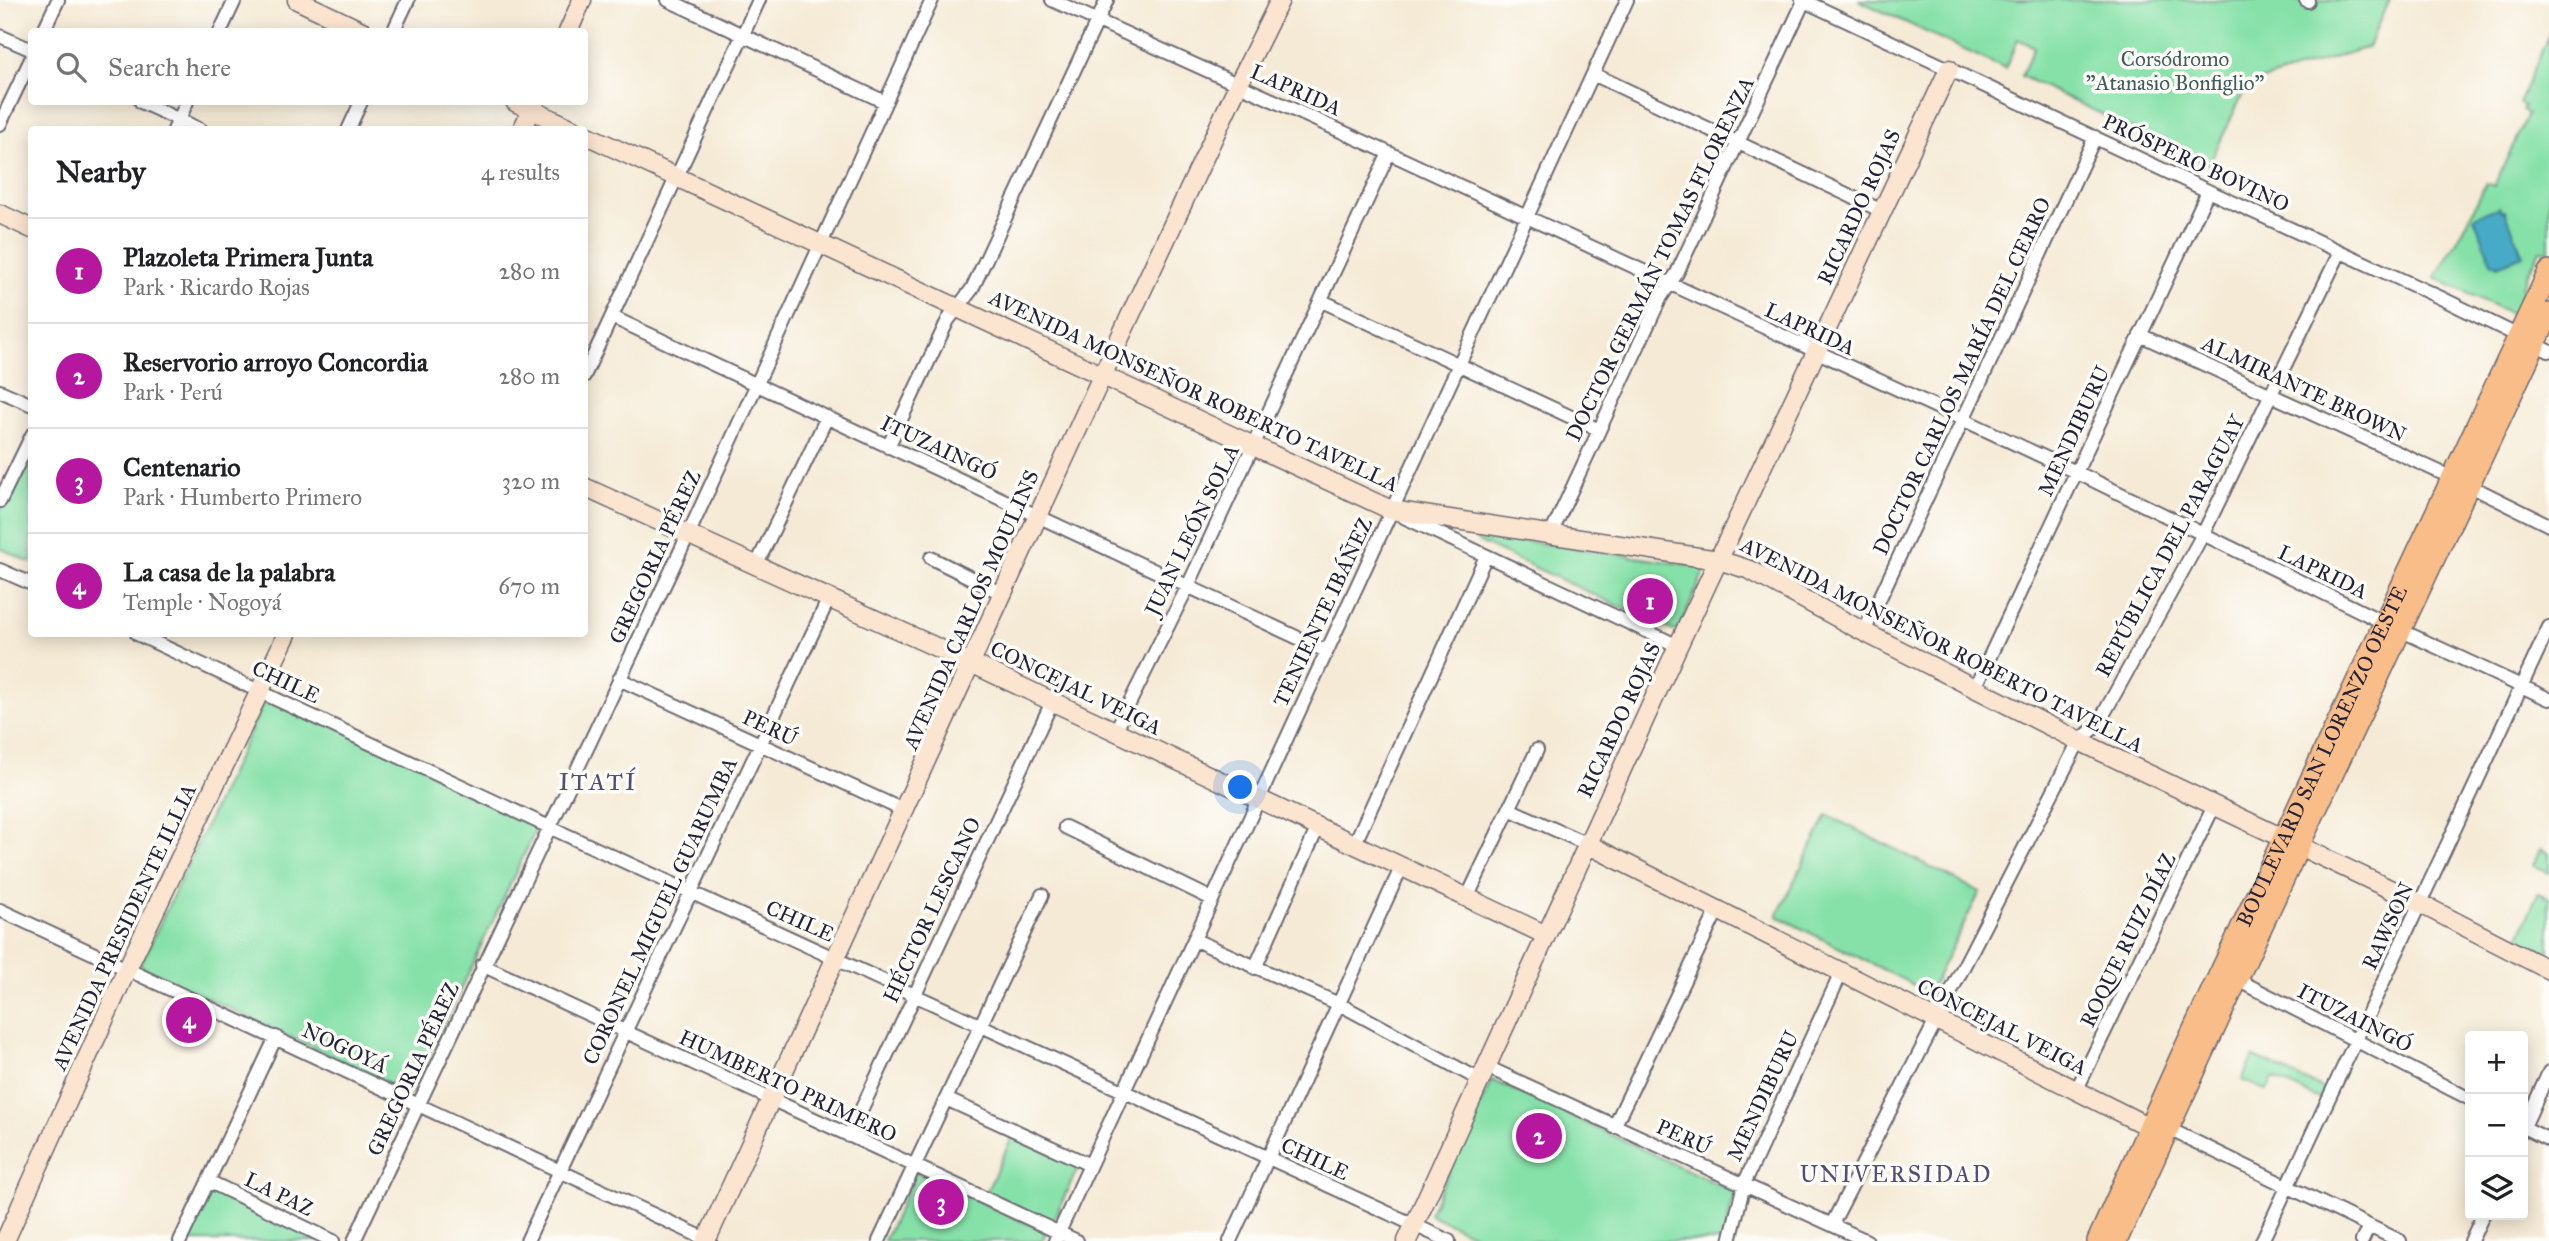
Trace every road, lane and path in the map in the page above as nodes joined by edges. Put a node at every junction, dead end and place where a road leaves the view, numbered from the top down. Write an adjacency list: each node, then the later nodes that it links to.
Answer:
1 (58, 0): 15 (street)
2 (235, 0): 16 (street)
3 (297, 0): 17 (street)
4 (408, 0): 18 (street)
5 (582, 0): 19 (street)
6 (668, 0): 21 (street)
7 (759, 0): 21 (street)
8 (932, 0): 27 (street, GREGORIA PÉREZ)
9 (1052, 0): 14 (street, LAPRIDA)
10 (1107, 0): 14 (street)
11 (1280, 0): 26 (street, AVENIDA CARLOS MOULINS)
12 (1627, 0): 25 (street, TENIENTE IBÁÑEZ)
13 (1803, 0): 24 (street, PRÓSPERO BOVINO); 39 (street, DOCTOR GERMÁN TOMAS FLORENZA)
14 (1097, 21): 26 (street, LAPRIDA); 52 (street)
15 (45, 28)
16 (222, 28)
17 (356, 28)
18 (395, 28)
19 (570, 28)
20 (0, 36): 22 (street)
21 (743, 36): 27 (street); 41 (street)
22 (28, 48)
23 (28, 65): 32 (street)
24 (1949, 69): 38 (street, PRÓSPERO BOVINO); 43 (street, RICARDO ROJAS)
25 (1593, 75): 39 (street); 45 (street, TENIENTE IBÁÑEZ)
26 (1238, 85): 40 (street, LAPRIDA); 60 (street, AVENIDA CARLOS MOULINS)
27 (885, 102): 47 (street, GREGORIA PÉREZ)
28 (146, 105): 33 (street)
29 (186, 105): 33 (street)
30 (360, 105): 34 (street)
31 (533, 105): 35 (street); 36 (street)
32 (0, 124)
33 (177, 124)
34 (350, 126)
35 (524, 126)
36 (568, 126)
37 (588, 136): 41 (street, AVENIDA MONSEÑOR ROBERTO TAVELLA)
38 (2095, 137): 42 (street, PRÓSPERO BOVINO); 66 (street, DOCTOR CARLOS MARÍA DEL CERRO)
39 (1738, 143): 43 (street); 50 (street, DOCTOR GERMÁN TOMAS FLORENZA)
40 (1389, 153): 45 (street, LAPRIDA); 51 (street, JUAN LEÓN SOLA)
41 (678, 178): 47 (street, AVENIDA MONSEÑOR ROBERTO TAVELLA); 54 (street)
42 (2208, 191): 48 (street, PRÓSPERO BOVINO); 55 (street, MENDIBURU)
43 (1882, 211): 57 (street, RICARDO ROJAS)
44 (0, 214): 46 (street)
45 (1527, 218): 50 (street, LAPRIDA); 58 (street, TENIENTE IBÁÑEZ)
46 (28, 227)
47 (820, 244): 52 (street, AVENIDA MONSEÑOR ROBERTO TAVELLA); 61 (street, GREGORIA PÉREZ)
48 (2340, 253): 56 (street, PRÓSPERO BOVINO); 63 (street, REPÚBLICA DEL PARAGUAY)
49 (2549, 272): 56 (main road, BOULEVARD SAN LORENZO OESTE)
50 (1669, 285): 57 (street, LAPRIDA); 67 (street, DOCTOR GERMÁN TOMAS FLORENZA)
51 (1321, 301): 58 (street); 69 (street, JUAN LEÓN SOLA)
52 (959, 307): 60 (street, AVENIDA MONSEÑOR ROBERTO TAVELLA); 70 (street)
53 (2549, 314): 56 (main road, BOULEVARD SAN LORENZO OESTE)
54 (612, 317): 59 (street); 61 (street, ITUZAINGÓ)
55 (2140, 335): 63 (street, ALMIRANTE BROWN); 71 (street, MENDIBURU)
56 (2534, 344): 72 (main road, BOULEVARD SAN LORENZO OESTE)
57 (1816, 353): 66 (street, LAPRIDA); 83 (street, RICARDO ROJAS)
58 (1459, 365): 67 (street); 75 (street, TENIENTE IBÁÑEZ)
59 (588, 368)
60 (1103, 374): 69 (street, AVENIDA MONSEÑOR ROBERTO TAVELLA); 76 (street, AVENIDA CARLOS MOULINS)
61 (755, 384): 65 (street, ITUZAINGÓ); 80 (street, GREGORIA PÉREZ)
62 (0, 391): 64 (street)
63 (2270, 395): 72 (street, ALMIRANTE BROWN); 79 (street, REPÚBLICA DEL PARAGUAY)
64 (28, 403)
65 (827, 417): 70 (street, ITUZAINGÓ); 84 (street)
66 (1963, 421): 71 (street, LAPRIDA); 92 (street, DOCTOR CARLOS MARÍA DEL CERRO)
67 (1599, 430): 78 (street, DOCTOR GERMÁN TOMAS FLORENZA)
68 (28, 443): 74 (street)
69 (1254, 446): 75 (street, AVENIDA MONSEÑOR ROBERTO TAVELLA); 87 (street, JUAN LEÓN SOLA)
70 (888, 447): 76 (street, ITUZAINGÓ)
71 (2076, 472): 79 (street, LAPRIDA); 100 (street, MENDIBURU)
72 (2460, 482): 77 (street, ALMIRANTE BROWN); 90 (main road, BOULEVARD SAN LORENZO OESTE)
73 (588, 489): 80 (street, CONCEJAL VEIGA)
74 (0, 501)
75 (1391, 510): 78 (street, AVENIDA MONSEÑOR ROBERTO TAVELLA); 81 (street); 96 (street, TENIENTE IBÁÑEZ)
76 (1040, 515): 87 (street, ITUZAINGÓ); 88 (street, AVENIDA CARLOS MOULINS)
77 (2549, 525)
78 (1551, 534): 83 (street, AVENIDA MONSEÑOR ROBERTO TAVELLA)
79 (2203, 534): 90 (street, LAPRIDA); 105 (street, REPÚBLICA DEL PARAGUAY)
80 (688, 535): 84 (street, CONCEJAL VEIGA); 98 (street, GREGORIA PÉREZ)
81 (1486, 556): 95 (street); 117 (street)
82 (931, 558): 88 (street)
83 (1718, 560): 92 (street, AVENIDA MONSEÑOR ROBERTO TAVELLA); 95 (street, RICARDO ROJAS)
84 (757, 566): 89 (street, CONCEJAL VEIGA)
85 (0, 570): 86 (street)
86 (28, 582)
87 (1188, 586): 96 (street, ITUZAINGÓ); 104 (street, JUAN LEÓN SOLA)
88 (1003, 594): 97 (street, AVENIDA CARLOS MOULINS)
89 (829, 598): 97 (street, CONCEJAL VEIGA); 106 (street, CORONEL MIGUEL GUARUMBA)
90 (2392, 626): 99 (street, LAPRIDA); 115 (main road, BOULEVARD SAN LORENZO OESTE)
91 (2549, 627): 99 (street, RAWSON)
92 (1864, 632): 100 (street, AVENIDA MONSEÑOR ROBERTO TAVELLA)
93 (143, 637): 101 (street, CHILE)
94 (286, 637): 101 (street, AVENIDA PRESIDENTE ILLIA)
95 (1678, 646): 116 (street, RICARDO ROJAS)
96 (1326, 651): 108 (street, TENIENTE IBÁÑEZ)
97 (971, 663): 103 (street, CONCEJAL VEIGA); 111 (street, AVENIDA CARLOS MOULINS)
98 (619, 680): 106 (street, PERÚ); 112 (street, GREGORIA PÉREZ)
99 (2521, 686): 102 (street, LAPRIDA); 123 (street, RAWSON)
100 (1975, 688): 105 (street, AVENIDA MONSEÑOR ROBERTO TAVELLA)
101 (261, 692): 112 (street, CHILE); 131 (street, AVENIDA PRESIDENTE ILLIA)
102 (2549, 699)
103 (1052, 702): 104 (street, CONCEJAL VEIGA); 135 (street, HÉCTOR LESCANO)
104 (1115, 732): 108 (street, CONCEJAL VEIGA)
105 (2079, 741): 109 (street, AVENIDA MONSEÑOR ROBERTO TAVELLA); 137 (street, REPÚBLICA DEL PARAGUAY)
106 (759, 744): 111 (street, PERÚ); 119 (street, CORONEL MIGUEL GUARUMBA)
107 (1536, 750): 110 (street)
108 (1258, 801): 114 (street, CONCEJAL VEIGA); 122 (street, TENIENTE IBÁÑEZ)
109 (2214, 806): 115 (street, AVENIDA MONSEÑOR ROBERTO TAVELLA); 145 (street, ROQUE RUIZ DÍAZ)
110 (1509, 809): 116 (street); 121 (street)
111 (905, 811): 128 (street, AVENIDA CARLOS MOULINS)
112 (549, 827): 119 (street, CHILE); 129 (street, GREGORIA PÉREZ)
113 (1065, 827): 122 (street)
114 (1317, 829): 117 (street, CONCEJAL VEIGA); 130 (street)
115 (2292, 842): 123 (street, AVENIDA MONSEÑOR ROBERTO TAVELLA); 134 (main road, BOULEVARD SAN LORENZO OESTE)
116 (1587, 844): 124 (street, CONCEJAL VEIGA); 126 (street, RICARDO ROJAS)
117 (1354, 845): 118 (street, CONCEJAL VEIGA)
118 (1401, 868): 121 (street, CONCEJAL VEIGA); 136 (street)
119 (690, 891): 128 (street, CHILE); 139 (street, CORONEL MIGUEL GUARUMBA)
120 (1042, 895): 138 (street)
121 (1467, 898): 126 (street, CONCEJAL VEIGA)
122 (1212, 899): 127 (street, TENIENTE IBÁÑEZ)
123 (2419, 902): 132 (street, AVENIDA MONSEÑOR ROBERTO TAVELLA); 141 (street, RAWSON)
124 (1718, 909): 133 (street, CONCEJAL VEIGA); 151 (street)
125 (0, 910): 131 (street, NOGOYÁ)
126 (1546, 935): 143 (street, RICARDO ROJAS)
127 (1195, 940): 130 (street, PERÚ); 144 (street, TENIENTE IBÁÑEZ)
128 (837, 958): 135 (street, CHILE); 148 (street, AVENIDA CARLOS MOULINS)
129 (482, 965): 139 (street, HUMBERTO PRIMERO); 149 (street, GREGORIA PÉREZ)
130 (1255, 968): 136 (street, PERÚ)
131 (127, 969): 140 (street, NOGOYÁ); 169 (street, AVENIDA PRESIDENTE ILLIA)
132 (2549, 970)
133 (1842, 971): 137 (street, CONCEJAL VEIGA); 161 (street, MENDIBURU)
134 (2230, 976): 141 (street, ITUZAINGÓ); 152 (main road, BOULEVARD SAN LORENZO OESTE)
135 (914, 993): 138 (street, CHILE); 154 (street, HÉCTOR LESCANO)
136 (1339, 1004): 143 (street, PERÚ); 156 (street)
137 (1938, 1019): 145 (street, CONCEJAL VEIGA); 164 (street, REPÚBLICA DEL PARAGUAY)
138 (981, 1024): 144 (street, CHILE); 147 (street)
139 (624, 1031): 148 (street, HUMBERTO PRIMERO); 159 (street, CORONEL MIGUEL GUARUMBA)
140 (276, 1037): 149 (street, NOGOYÁ); 160 (street)
141 (2356, 1040): 146 (street, ITUZAINGÓ); 162 (street, RAWSON)
142 (2549, 1072): 150 (street)
143 (1483, 1073): 151 (street, PERÚ); 166 (street, RICARDO ROJAS)
144 (1124, 1091): 156 (street, CHILE); 158 (street, TENIENTE IBÁÑEZ)
145 (2076, 1091): 152 (street, CONCEJAL VEIGA)
146 (2465, 1097)
147 (946, 1098): 157 (street); 158 (street)
148 (773, 1100): 154 (street, HUMBERTO PRIMERO); 168 (street, AVENIDA CARLOS MOULINS)
149 (418, 1104): 159 (street, NOGOYÁ); 172 (street, GREGORIA PÉREZ)
150 (2528, 1117)
151 (1614, 1126): 161 (street, PERÚ)
152 (2159, 1128): 162 (street, CONCEJAL VEIGA); 180 (main road, BOULEVARD SAN LORENZO OESTE); 181 (main road, BOULEVARD SAN LORENZO OESTE)
153 (2528, 1130): 155 (street)
154 (849, 1136): 157 (street, HUMBERTO PRIMERO)
155 (2549, 1140)
156 (1268, 1158): 166 (street, CHILE); 176 (street)
157 (915, 1166): 167 (street, HUMBERTO PRIMERO); 174 (street)
158 (1090, 1166): 167 (street, TENIENTE IBÁÑEZ)
159 (559, 1171): 168 (street, NOGOYÁ); 173 (street, CORONEL MIGUEL GUARUMBA)
160 (208, 1181): 170 (street); 171 (street, LA PAZ)
161 (1744, 1184): 164 (street, PERÚ); 178 (street, MENDIBURU)
162 (2287, 1186): 165 (street, CONCEJAL VEIGA); 182 (street, RAWSON)
163 (2481, 1220): 185 (street)
164 (1832, 1224): 179 (street, PERÚ)
165 (2369, 1226): 183 (street); 184 (street, CONCEJAL VEIGA)
166 (1411, 1233): 177 (street, CHILE)
167 (1057, 1237): 175 (street, HUMBERTO PRIMERO)
168 (708, 1240)
169 (5, 1241)
170 (180, 1241)
171 (333, 1241)
172 (354, 1241)
173 (527, 1241)
174 (879, 1241)
175 (1077, 1241)
176 (1230, 1241)
177 (1448, 1241)
178 (1730, 1241)
179 (1867, 1241)
180 (2098, 1241)
181 (2116, 1241)
182 (2262, 1241)
183 (2362, 1241)
184 (2400, 1241)
185 (2471, 1241)

